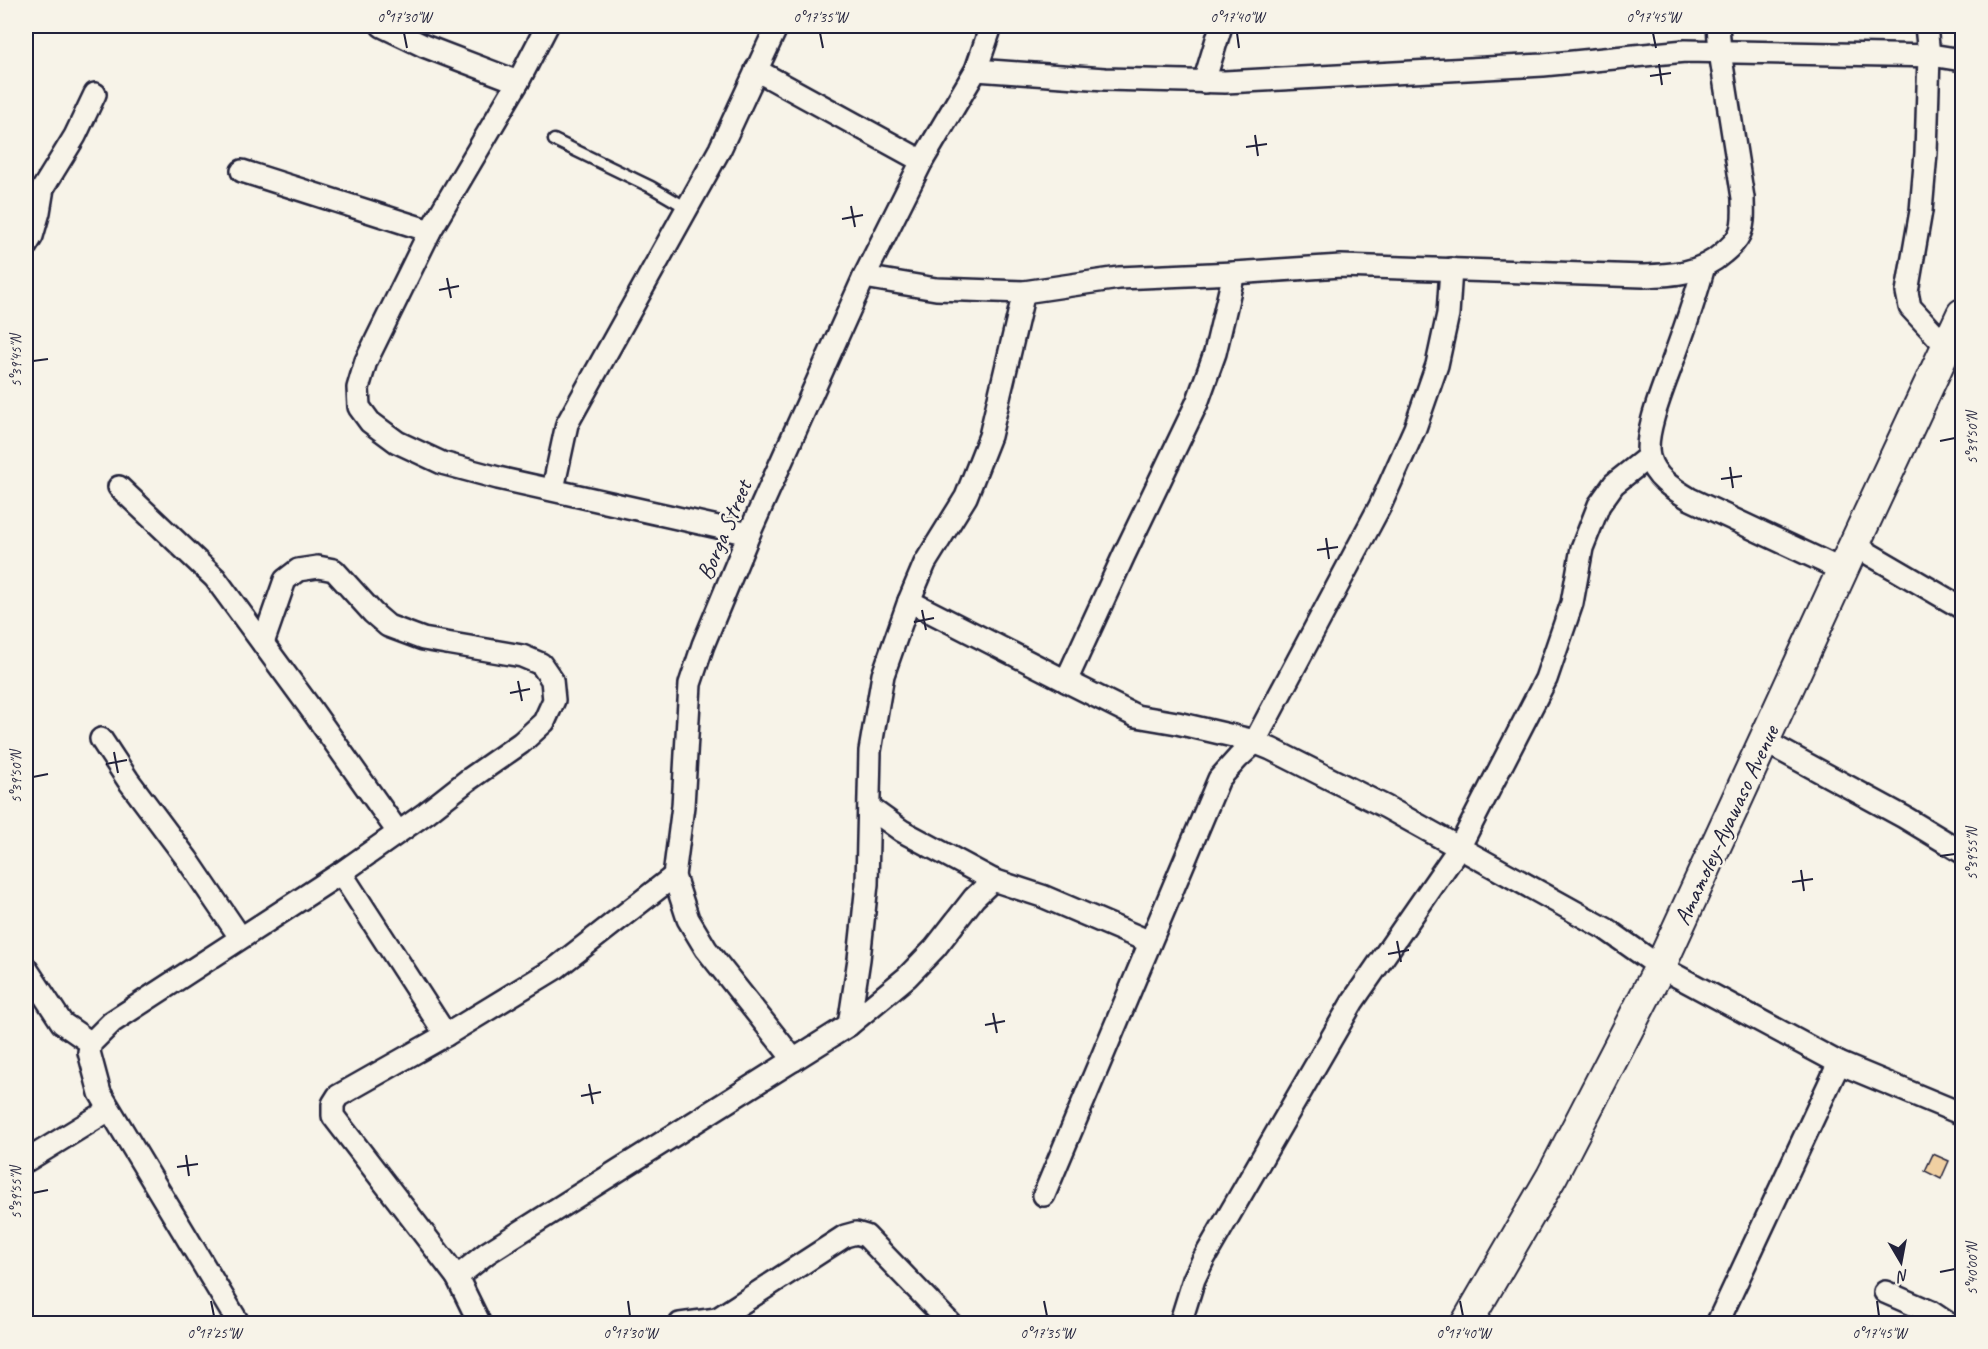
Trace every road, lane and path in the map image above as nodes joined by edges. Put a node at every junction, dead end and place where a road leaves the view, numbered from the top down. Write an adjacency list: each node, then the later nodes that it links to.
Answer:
1 (382, 26): 13 (street)
2 (547, 26): 13 (street)
3 (777, 26): 11 (street)
4 (991, 26): 12 (street, Borga Street)
5 (1221, 26): 14 (street)
6 (1718, 26): 8 (street)
7 (1926, 26): 9 (street)
8 (1720, 52): 9 (street); 14 (street); 22 (street)
9 (1929, 56): 10 (street); 28 (street)
10 (1962, 60)
11 (756, 70): 17 (street); 19 (street)
12 (976, 70): 14 (street); 17 (street, Borga Street)
13 (518, 82): 20 (street)
14 (1204, 82)
15 (95, 94): 21 (street)
16 (554, 140): 19 (lane)
17 (922, 161): 25 (street, Borga Street)
18 (242, 171): 20 (street)
19 (687, 208): 31 (street)
20 (430, 231): 31 (street)
21 (26, 246)
22 (1704, 266): 23 (street); 29 (street)
23 (1451, 269): 24 (street); 40 (street)
24 (1234, 273): 26 (street); 37 (street)
25 (864, 277): 26 (street); 32 (street, Borga Street)
26 (1024, 292): 34 (street)
27 (1962, 314): 28 (street, Amamoley-Ayawaso Avenue)
28 (1947, 347): 33 (street, Amamoley-Ayawaso Avenue)
29 (1648, 456): 33 (street); 43 (street)
30 (119, 487): 36 (street)
31 (553, 489): 32 (street)
32 (749, 534): 46 (street, Borga Street)
33 (1848, 557): 35 (street); 39 (street, Amamoley-Ayawaso Avenue)
34 (909, 601): 37 (street); 41 (street)
35 (1962, 608)
36 (262, 643): 42 (street); 42 (street)
37 (1066, 681): 40 (street)
38 (101, 739): 48 (street)
39 (1764, 741): 44 (street); 50 (street, Amamoley-Ayawaso Avenue)
40 (1254, 743): 43 (street); 49 (street)
41 (870, 808): 47 (street); 52 (street)
42 (398, 832): 45 (street)
43 (1460, 848): 50 (street); 69 (street)
44 (1962, 852)
45 (341, 873): 48 (street); 53 (street)
46 (674, 876): 53 (street); 55 (street, Borga Street)
47 (993, 880): 49 (street); 52 (street)
48 (240, 937): 54 (street)
49 (1150, 942): 60 (street)
50 (1660, 967): 56 (street); 64 (street, Amamoley-Ayawaso Avenue)
51 (26, 968): 54 (street)
52 (849, 1025): 55 (street)
53 (446, 1035): 61 (street)
54 (91, 1043): 57 (street)
55 (794, 1060): 61 (street)
56 (1839, 1063): 58 (street); 70 (street)
57 (109, 1110): 59 (street); 65 (street)
58 (1962, 1114)
59 (26, 1161)
60 (1044, 1195)
61 (457, 1277): 66 (street)
62 (1885, 1292): 71 (street)
63 (716, 1321): 67 (street); 68 (street)
64 (1472, 1321)
65 (239, 1323)
66 (480, 1323)
67 (680, 1323)
68 (951, 1323)
69 (1180, 1323)
70 (1717, 1323)
71 (1949, 1323)

